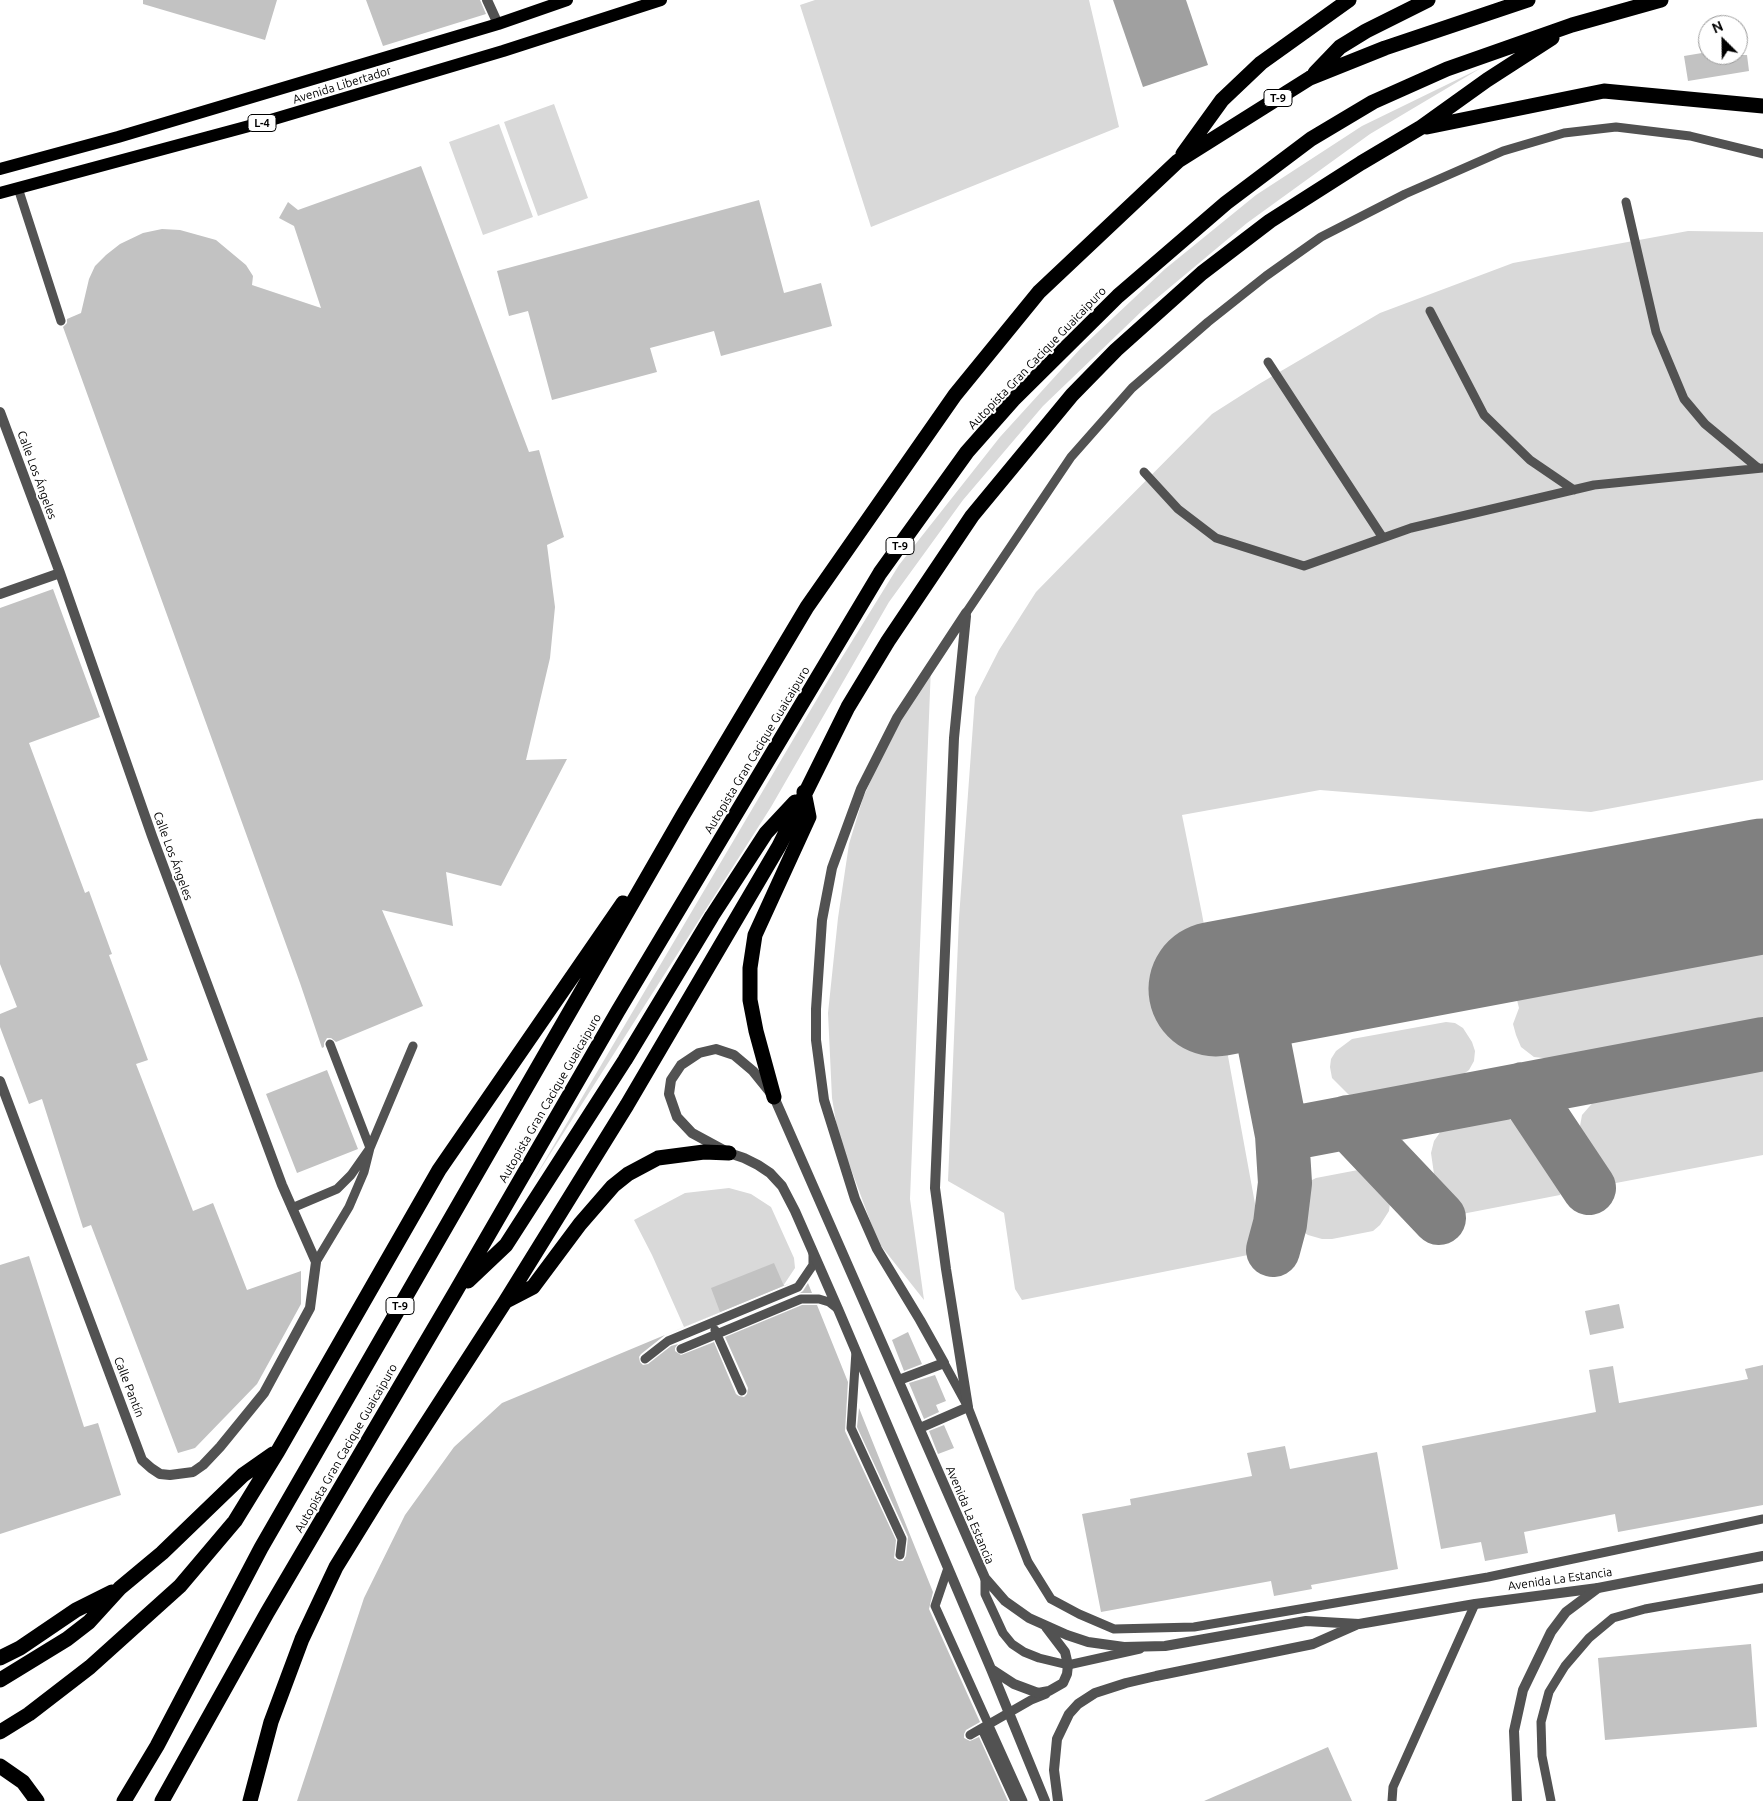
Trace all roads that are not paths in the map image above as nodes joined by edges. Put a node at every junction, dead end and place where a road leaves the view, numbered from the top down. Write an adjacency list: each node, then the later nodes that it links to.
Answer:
1 (487, 0): 8 (street)
2 (567, 0): 8 (main road, Avenida Libertador / L-4)
3 (660, 0): 16 (main road, Avenida Libertador / L-4)
4 (1349, 0): 14 (highway)
5 (1428, 0): 10 (highway)
6 (1528, 0): 10 (highway, Autopista Gran Cacique Guaicaipuro / T-9)
7 (1661, 0): 9 (highway, Autopista Gran Cacique Guaicaipuro / T-9)
8 (498, 24): 15 (main road, Avenida Libertador / L-4)
9 (1572, 25): 12 (highway); 41 (highway, Autopista Gran Cacique Guaicaipuro / T-9)
10 (1310, 78): 14 (highway, Autopista Gran Cacique Guaicaipuro / T-9)
11 (1763, 106): 12 (highway)
12 (1420, 128): 30 (highway)
13 (1763, 154): 29 (lane)
14 (1178, 161): 31 (highway, Autopista Gran Cacique Guaicaipuro / T-9)
15 (0, 169)
16 (18, 188): 17 (main road, Avenida Libertador / L-4); 20 (lane)
17 (0, 193)
18 (1626, 202): 23 (lane)
19 (1430, 311): 25 (lane)
20 (61, 321)
21 (1268, 362): 26 (lane)
22 (0, 412): 27 (street, Calle Los Ángeles)
23 (1760, 468): 25 (lane)
24 (1144, 472): 26 (lane)
25 (1574, 490): 26 (lane)
26 (1383, 538)
27 (60, 573): 28 (street); 38 (street, Calle Los Ángeles)
28 (0, 594)
29 (966, 613): 49 (street); 52 (street)
30 (804, 792): 35 (highway); 41 (highway); 42 (highway)
31 (683, 815): 54 (highway); 77 (highway, Autopista Gran Cacique Guaicaipuro / T-9)
32 (330, 1044): 36 (lane)
33 (413, 1046): 36 (lane)
34 (0, 1081): 40 (street, Calle Pantín)
35 (774, 1097): 37 (street, Avenida La Estancia); 50 (street, Avenida La Estancia)
36 (370, 1148): 38 (lane); 40 (lane)
37 (728, 1153): 39 (street); 42 (highway)
38 (292, 1208): 40 (street, Calle Los Ángeles)
39 (813, 1253): 43 (street); 44 (lane)
40 (316, 1262)
41 (456, 1291): 78 (highway, Autopista Gran Cacique Guaicaipuro / T-9)
42 (505, 1302): 79 (highway)
43 (838, 1309): 45 (lane); 47 (street)
44 (712, 1323): 45 (lane); 48 (lane)
45 (717, 1333): 46 (lane); 51 (lane)
46 (681, 1348)
47 (856, 1351): 56 (lane); 58 (street)
48 (645, 1359)
49 (944, 1363): 50 (street); 52 (lane)
50 (899, 1380): 53 (street, Avenida La Estancia)
51 (742, 1392)
52 (968, 1407): 53 (street); 55 (lane)
53 (920, 1428): 59 (street, Avenida La Estancia)
54 (278, 1451): 60 (highway); 73 (highway)
55 (1763, 1519)
56 (900, 1555)
57 (1763, 1556): 61 (street, Avenida La Estancia)
58 (948, 1568): 69 (street); 81 (lane)
59 (984, 1578): 65 (street, Avenida La Estancia); 68 (lane)
60 (120, 1588): 67 (highway); 70 (highway)
61 (1598, 1588): 63 (street, Avenida La Estancia); 85 (street)
62 (1763, 1588): 86 (lane)
63 (1474, 1604): 64 (street, Avenida La Estancia); 84 (lane)
64 (1359, 1624): 66 (street, Avenida La Estancia); 83 (street, Avenida La Estancia)
65 (1046, 1626): 66 (street, Avenida La Estancia); 68 (street)
66 (1152, 1646): 68 (lane)
67 (0, 1658)
68 (1068, 1665): 69 (street)
69 (991, 1669): 82 (street)
70 (0, 1680)
71 (1069, 1683): 72 (lane)
72 (982, 1729): 74 (lane); 80 (lane)
73 (0, 1732)
74 (970, 1735)
75 (0, 1766): 76 (highway)
76 (37, 1801)
77 (124, 1801)
78 (162, 1801)
79 (250, 1801)
80 (1015, 1801)
81 (1023, 1801)
82 (1045, 1801)
83 (1058, 1801)
84 (1392, 1801)
85 (1517, 1801)
86 (1551, 1801)

